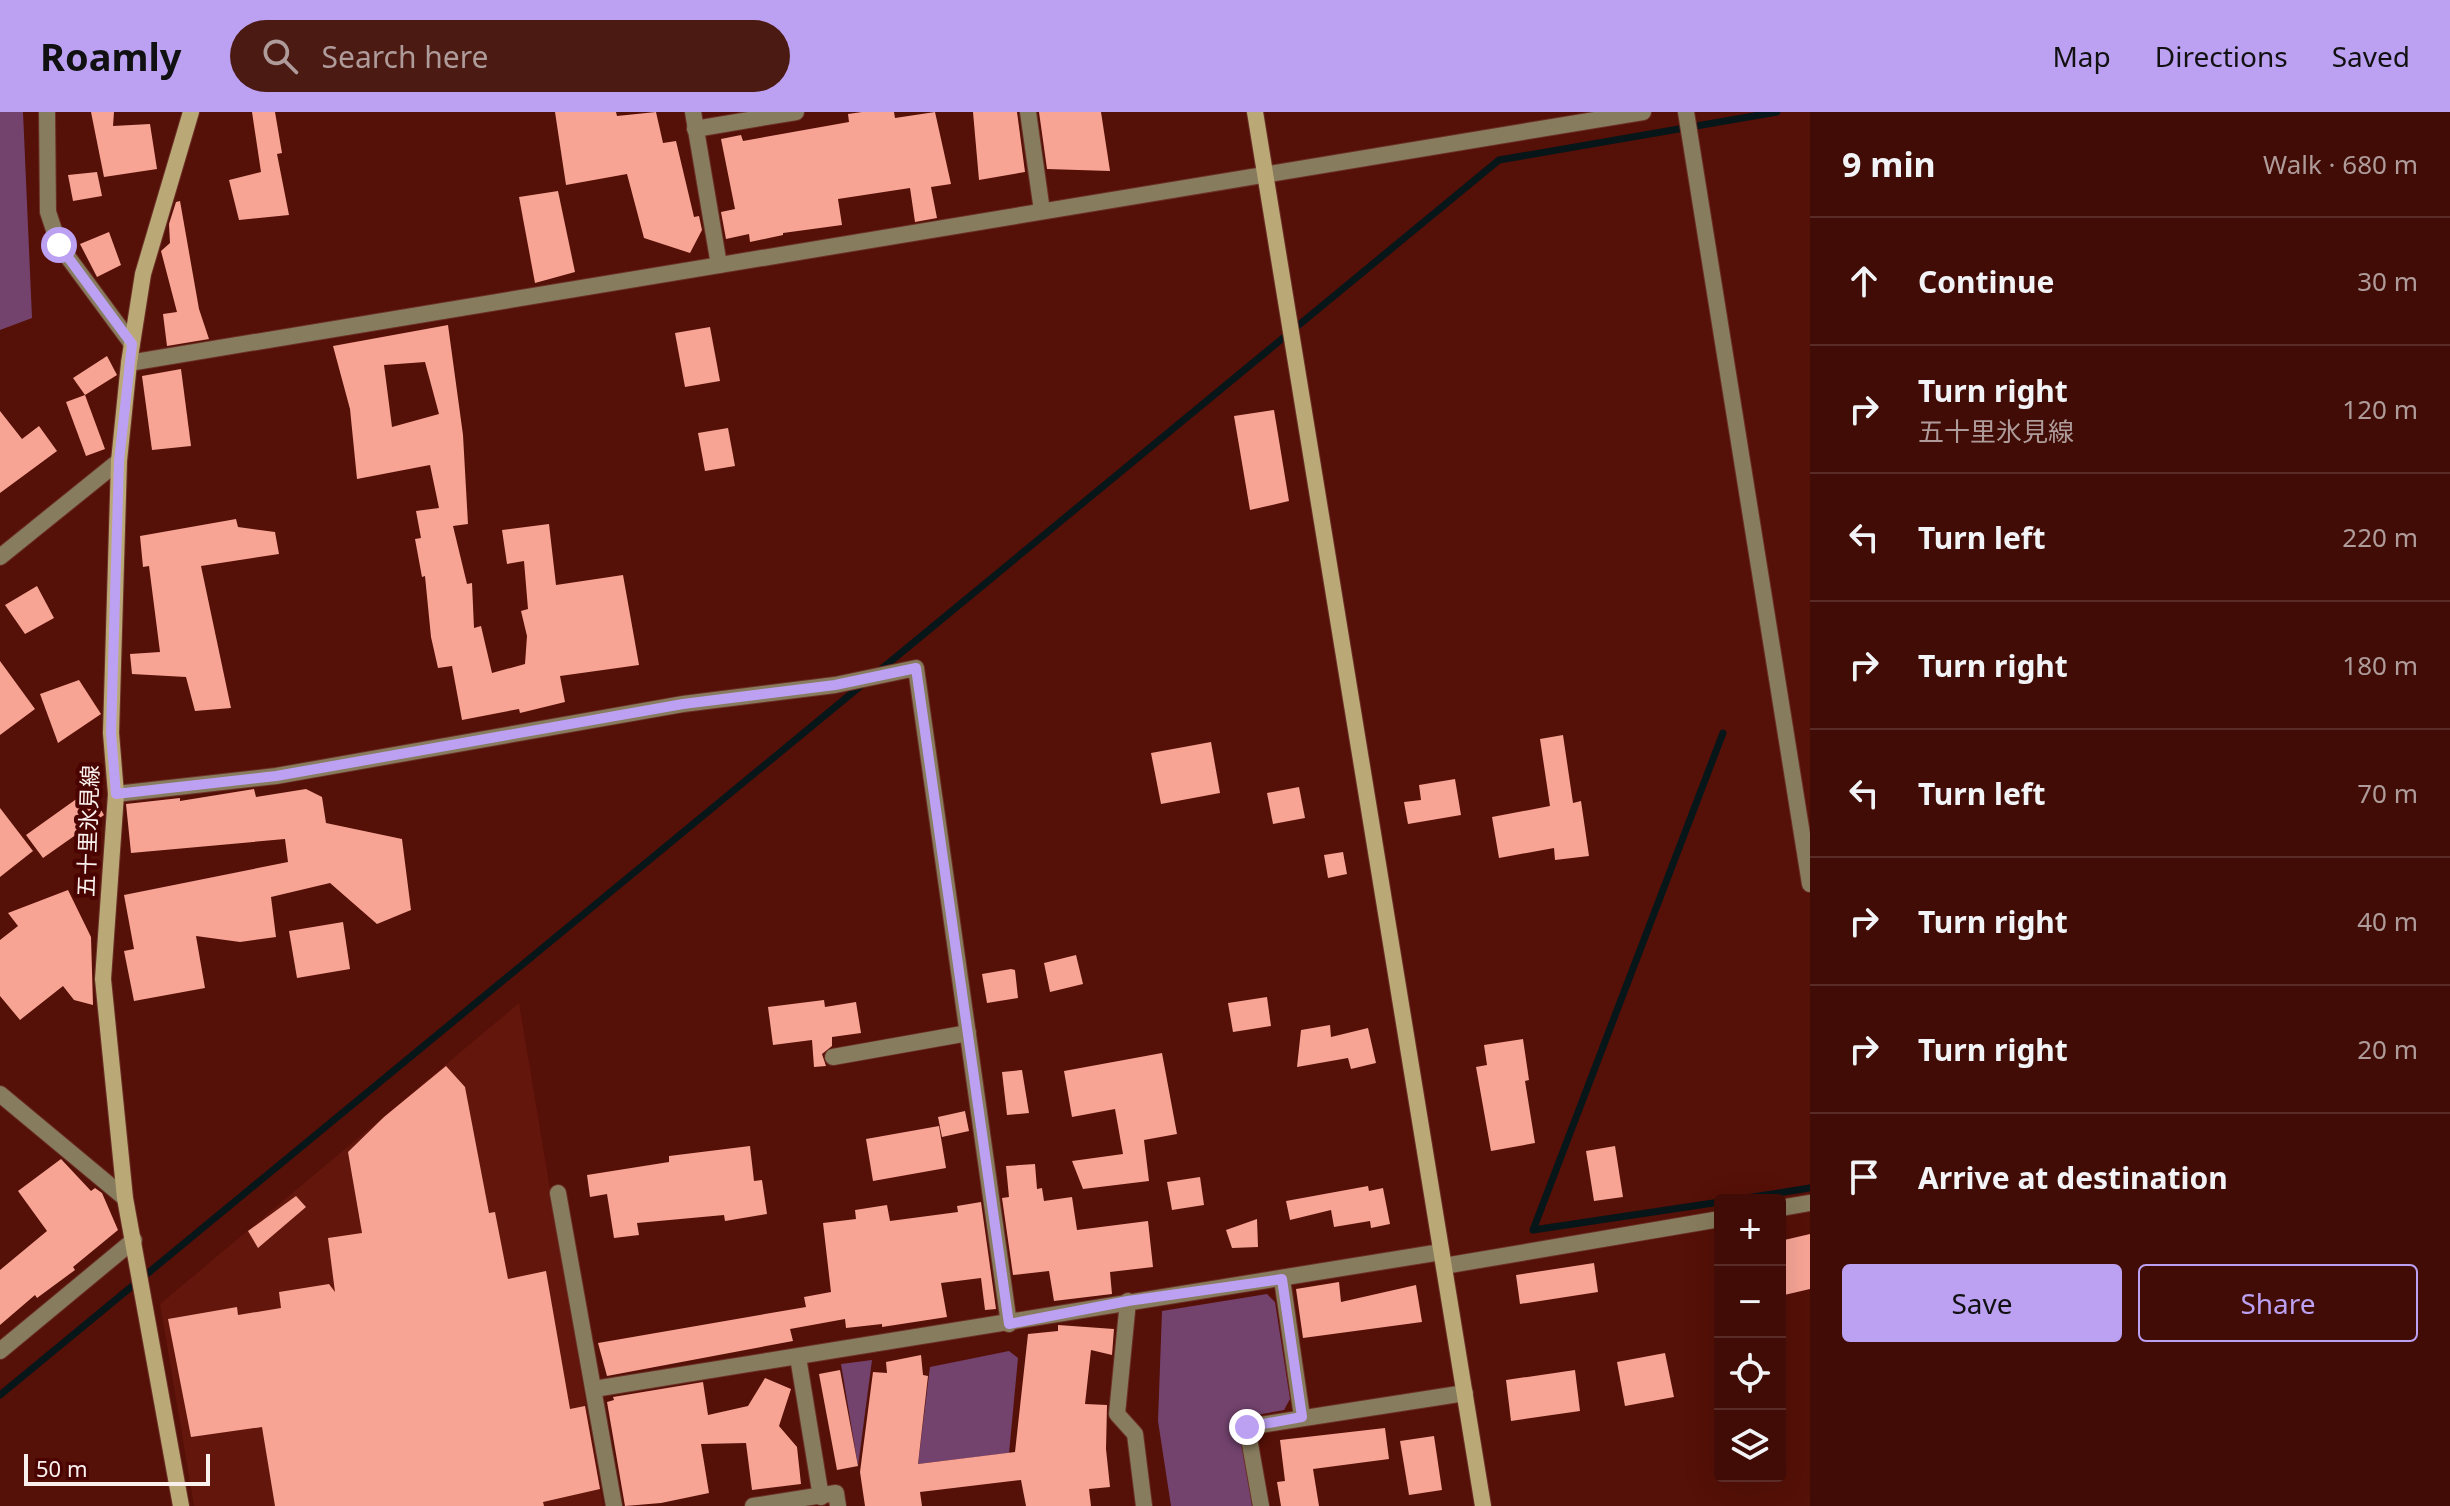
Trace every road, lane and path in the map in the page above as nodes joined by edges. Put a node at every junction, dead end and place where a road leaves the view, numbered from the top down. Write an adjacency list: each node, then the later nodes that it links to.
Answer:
1 (47, 112): 12 (street)
2 (191, 112): 12 (main road, 五十里氷見線)
3 (796, 112): 8 (street)
4 (1028, 112): 10 (street)
5 (1255, 112): 9 (main road)
6 (1643, 112): 9 (street)
7 (1686, 112): 17 (street)
8 (694, 120): 11 (street)
9 (1266, 174): 10 (street); 27 (main road)
10 (1042, 211): 11 (street)
11 (719, 265): 13 (street)
12 (132, 344): 13 (main road, 五十里氷見線)
13 (129, 363): 14 (main road, 五十里氷見線)
14 (119, 461): 15 (street); 16 (main road, 五十里氷見線)
15 (0, 557)
16 (116, 794): 18 (street); 22 (main road, 五十里氷見線)
17 (1810, 884)
18 (968, 1033): 19 (street); 30 (street)
19 (833, 1057)
20 (0, 1094): 22 (street)
21 (558, 1193): 33 (street)
22 (125, 1198): 26 (main road, 五十里氷見線)
23 (1810, 1203): 24 (street)
24 (1786, 1207)
25 (1714, 1220): 27 (street)
26 (134, 1240): 31 (street); 37 (main road, 五十里氷見線)
27 (1443, 1259): 28 (street); 34 (main road)
28 (1282, 1279): 29 (street); 35 (street)
29 (1128, 1301): 30 (street); 41 (street)
30 (1009, 1324): 32 (street)
31 (0, 1351)
32 (798, 1357): 33 (street); 36 (street)
33 (594, 1389): 38 (street)
34 (1465, 1393): 35 (street); 43 (main road)
35 (1302, 1417): 42 (street)
36 (821, 1497): 39 (street); 40 (street)
37 (181, 1506)
38 (614, 1506)
39 (753, 1506)
40 (838, 1506)
41 (1144, 1506)
42 (1261, 1506)
43 (1483, 1506)

